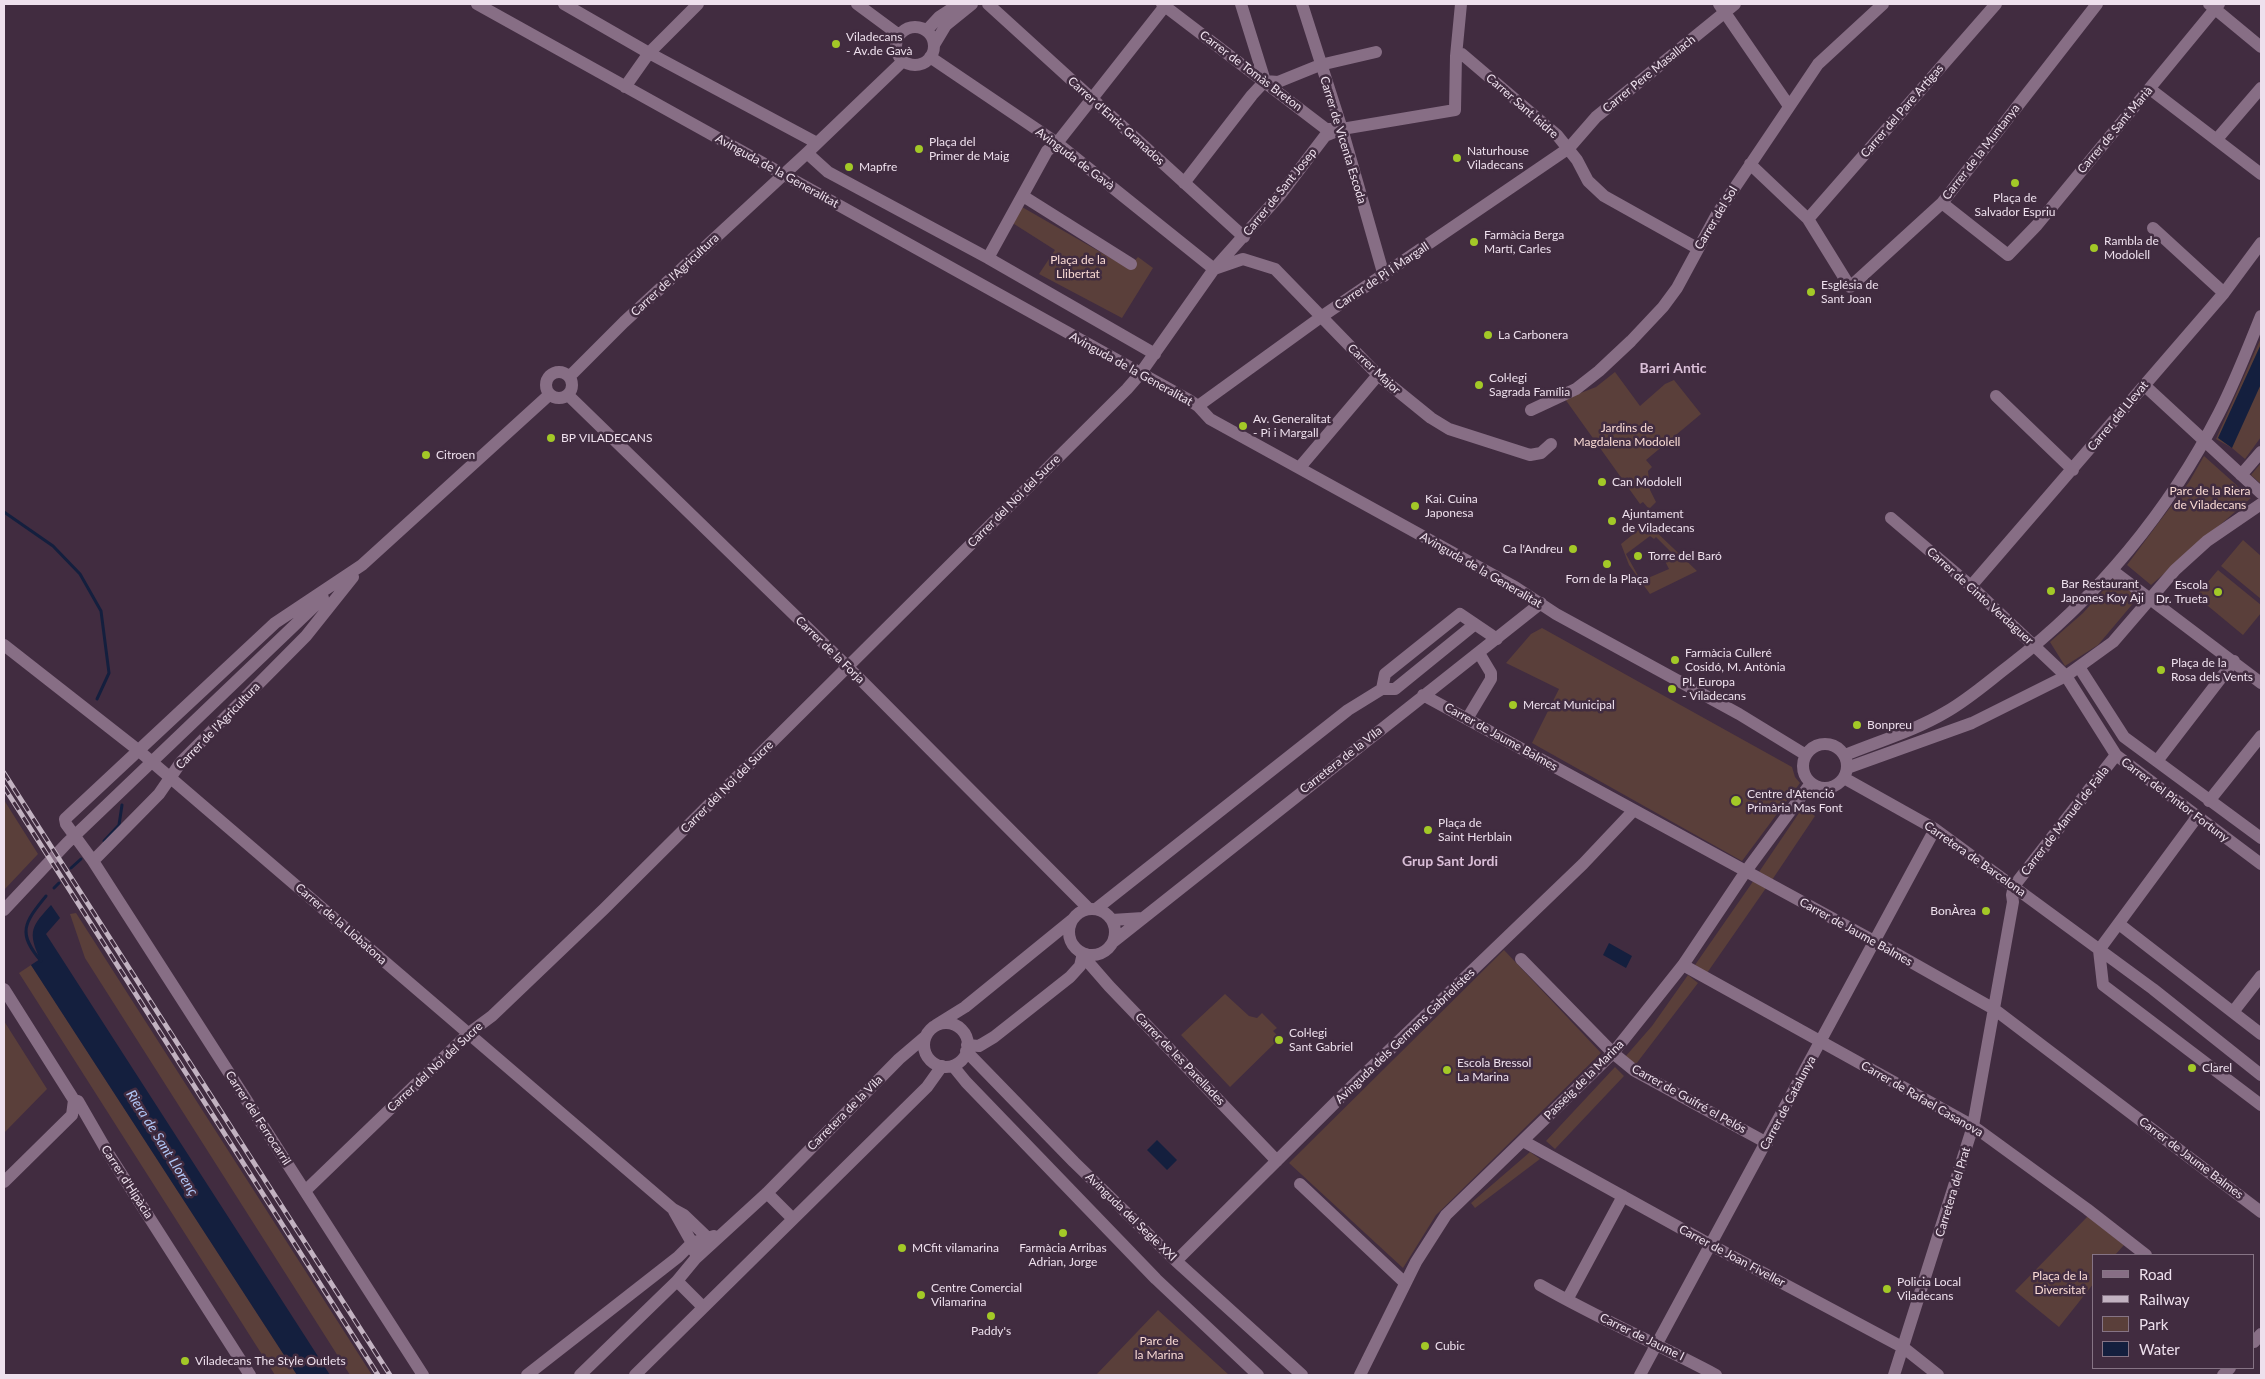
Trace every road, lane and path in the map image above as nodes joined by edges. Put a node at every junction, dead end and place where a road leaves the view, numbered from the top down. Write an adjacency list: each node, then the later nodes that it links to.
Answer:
1 (477, 4): 31 (street, Avinguda de la Generalitat)
2 (564, 4): 19 (street)
3 (590, 4): 19 (street)
4 (698, 4): 25 (street)
5 (857, 4): 21 (street)
6 (958, 4): 20 (street)
7 (972, 4): 22 (street)
8 (988, 4): 34 (street, Carrer d'Enric Granados)
9 (1164, 4): 10 (street); 30 (street, Carrer de Tomàs Breton); 34 (street)
10 (1183, 4)
11 (1241, 4): 30 (street)
12 (1302, 4): 29 (street, Carrer de Vicenta Escoda)
13 (1461, 4): 26 (street)
14 (1883, 4): 35 (street, Carrer del Sol)
15 (1996, 4): 48 (street, Carrer del Pare Artigas)
16 (2097, 4): 47 (street, Carrer de la Muntanya)
17 (2215, 5): 23 (street); 32 (street, Carrer de Sant Marià)
18 (1726, 6): 35 (street); 40 (street, Carrer Pere Masallach)
19 (582, 14): 25 (street)
20 (927, 30): 21 (street); 22 (street)
21 (899, 35): 28 (street)
22 (934, 45): 27 (street)
23 (2261, 47)
24 (1376, 52): 29 (street)
25 (649, 53): 31 (street); 38 (street)
26 (1459, 55): 36 (street, Carrer de Sant Josep); 40 (street, Carrer Sant Isidre)
27 (930, 57): 28 (street); 39 (street, Avinguda de Gavà)
28 (902, 61): 38 (street, Carrer de l'Agricultura)
29 (1320, 65): 30 (street); 36 (street, Carrer de Vicenta Escoda)
30 (1265, 81): 36 (street, Carrer de Tomàs Breton); 45 (street)
31 (626, 87): 43 (street, Avinguda de la Generalitat)
32 (2150, 88): 37 (street); 47 (street, Carrer de Sant Marià)
33 (2261, 88): 37 (street)
34 (1091, 99): 39 (street); 45 (street, Carrer d'Enric Granados)
35 (1789, 106): 42 (street, Carrer del Sol)
36 (1342, 129): 50 (street, Carrer de Sant Josep); 56 (street, Carrer de Vicenta Escoda)
37 (2217, 139): 44 (street)
38 (817, 143): 41 (street, Carrer de l'Agricultura)
39 (1057, 143): 46 (street); 55 (street, Avinguda de Gavà)
40 (1569, 148): 52 (street, Carrer Sant Isidre); 56 (street, Carrer de Pi i Margall)
41 (807, 153): 43 (street, Carrer de l'Agricultura); 53 (street)
42 (1750, 164): 48 (street); 52 (street, Carrer del Sol)
43 (782, 174): 61 (street, Avinguda de la Generalitat); 63 (street, Carrer de l'Agricultura)
44 (2261, 174)
45 (1184, 183): 50 (street, Carrer d'Enric Granados)
46 (1023, 196): 53 (street); 54 (street)
47 (1942, 203): 48 (street, Carrer de la Muntanya)
48 (1808, 219)
49 (2153, 228): 57 (street)
50 (1244, 237): 55 (street, Carrer de Sant Josep)
51 (2261, 243): 57 (street, Carrer del Llevat)
52 (1697, 248): 69 (street, Carrer del Sol)
53 (988, 258): 60 (street)
54 (1131, 264)
55 (1214, 269): 59 (street, Carrer Major); 60 (street, Carrer de Sant Josep)
56 (1384, 276): 59 (street, Carrer de Pi i Margall)
57 (2224, 293): 64 (street, Carrer del Llevat)
58 (2261, 316): 70 (street)
59 (1321, 317): 62 (street, Carrer Major); 68 (street, Carrer de Pi i Margall)
60 (1155, 354): 61 (street, Carrer del Noi del Sucre)
61 (1140, 374): 68 (street, Avinguda de la Generalitat); 91 (street, Carrer del Noi del Sucre)
62 (1378, 375): 71 (street, Carrer Major); 73 (street)
63 (569, 377): 65 (street); 66 (street)
64 (2144, 384): 70 (street); 74 (street, Carrer del Llevat)
65 (549, 395): 66 (street); 79 (street, Carrer de l'Agricultura)
66 (568, 395): 91 (street, Carrer de la Forja)
67 (1996, 396): 74 (street)
68 (1198, 406): 73 (street, Avinguda de la Generalitat)
69 (1531, 410)
70 (2203, 441): 75 (street); 80 (street)
71 (1551, 444)
72 (2261, 452): 75 (street)
73 (1300, 467): 84 (street, Avinguda de la Generalitat)
74 (2073, 470): 82 (street, Carrer del Llevat)
75 (2241, 475): 76 (street)
76 (2261, 493)
77 (2261, 504): 83 (street)
78 (1891, 518): 82 (street, Carrer de Cinto Verdaguer)
79 (362, 565): 81 (street, Carrer de l'Agricultura); 104 (street, Carrer de l'Agricultura)
80 (2113, 571): 83 (street); 88 (street)
81 (341, 581): 99 (street, Carrer de l'Agricultura); 116 (street, Carrer de l'Agricultura)
82 (1971, 586): 88 (street, Carrer de Cinto Verdaguer)
83 (2151, 598): 90 (street); 92 (street)
84 (1541, 603): 86 (street, Carretera de la Vila); 100 (street, Avinguda de la Generalitat)
85 (1475, 624): 86 (street); 95 (street); 95 (street)
86 (1497, 639): 89 (street, Carretera de la Vila)
87 (4, 645): 99 (street, Carrer de la Llobatona)
88 (2035, 645): 93 (street, Carrer de Cinto Verdaguer); 103 (street)
89 (1479, 652): 96 (street, Carretera de la Vila); 97 (street)
90 (2234, 661): 94 (street); 102 (street)
91 (848, 667): 115 (street, Carrer de la Forja); 132 (street, Carrer del Noi del Sucre)
92 (2079, 667): 93 (street); 102 (street, Carrer del Pintor Fortuny)
93 (2066, 676): 101 (street, Carrer del Pintor Fortuny); 103 (street)
94 (2261, 683)
95 (1382, 689): 115 (street)
96 (1423, 695): 97 (street, Carrer de Jaume Balmes); 117 (street, Carretera de la Vila)
97 (1467, 719): 107 (street, Carrer de Jaume Balmes)
98 (2261, 736): 106 (street)
99 (138, 750): 104 (street, Carrer de la Llobatona); 111 (street, Carrer de l'Agricultura)
100 (1806, 755): 103 (street); 105 (street)
101 (2116, 755): 108 (street, Carrer del Pintor Fortuny); 114 (street, Carrer de Manuel de Falla)
102 (2157, 761): 106 (street, Carrer del Pintor Fortuny)
103 (1845, 767): 105 (street); 109 (street, Carretera de Barcelona)
104 (170, 777): 111 (street, Carrer de l'Agricultura); 132 (street, Carrer de la Llobatona)
105 (1811, 783): 113 (street, Passeig de la Marina)
106 (2209, 801): 110 (street, Carrer del Pintor Fortuny)
107 (1634, 810): 113 (street, Carrer de Jaume Balmes); 147 (street, Avinguda dels Germans Gabrielistes)
108 (2197, 817): 112 (street, Carrer del Pintor Fortuny); 120 (street)
109 (1935, 830): 114 (street, Carretera de Barcelona); 121 (street, Carrer de Catalunya)
110 (2261, 838)
111 (94, 861): 150 (street, Carrer del Ferrocarril)
112 (2261, 864)
113 (1746, 871): 121 (street, Carrer de Jaume Balmes); 126 (street, Passeig de la Marina)
114 (2014, 886): 123 (street, Carretera de Barcelona); 129 (street, Carretera del Prat)
115 (1092, 909): 118 (street); 119 (street)
116 (4, 910)
117 (1143, 918): 119 (street); 122 (street, Carretera de la Vila)
118 (1072, 920): 124 (street); 131 (street)
119 (1112, 920): 122 (street)
120 (2119, 924): 123 (street); 130 (street)
121 (1874, 940): 129 (street, Carrer de Jaume Balmes); 135 (street, Carrer de Catalunya)
122 (1113, 942): 124 (street)
123 (2099, 950): 139 (street, Carretera de Barcelona); 141 (street)
124 (1085, 954): 136 (street); 147 (street, Carrer de les Parellades)
125 (1521, 959): 137 (street, Carrer de Guifré el Pelós)
126 (1682, 966): 135 (street, Carrer de Rafael Casanova); 137 (street, Passeig de la Marina)
127 (2261, 976): 130 (street)
128 (4, 989): 140 (street, Carrer d'Hipàcia)
129 (1994, 1009): 143 (street, Carretera del Prat); 154 (street, Carrer de Jaume Balmes)
130 (2233, 1012): 133 (street)
131 (936, 1025): 134 (street); 136 (street)
132 (469, 1033): 150 (street, Carrer del Noi del Sucre); 153 (street, Carrer de la Llobatona)
133 (2261, 1034)
134 (926, 1036): 138 (street); 151 (street, Carretera de la Vila)
135 (1820, 1042): 143 (street, Carrer de Rafael Casanova); 146 (street, Carrer de Catalunya)
136 (967, 1048): 138 (street); 162 (street, Avinguda del Segle XXI)
137 (1613, 1053): 145 (street, Passeig de la Marina); 146 (street, Carrer de Guifré el Pelós)
138 (948, 1066): 155 (street); 175 (street, Avinguda del Segle XXI)
139 (2261, 1075)
140 (74, 1100): 142 (street); 144 (street, Carrer d'Hipàcia)
141 (2261, 1105)
142 (68, 1119): 144 (street); 148 (street)
143 (1973, 1126): 160 (street, Carrer de Rafael Casanova); 169 (street, Carretera del Prat)
144 (99, 1138): 170 (street, Carrer d'Hipàcia)
145 (1523, 1141): 152 (street, Carrer de Joan Fiveller); 164 (street, Passeig de la Marina)
146 (1767, 1143): 159 (street, Carrer de Catalunya)
147 (1277, 1161): 162 (street, Avinguda dels Germans Gabrielistes)
148 (4, 1182)
149 (1300, 1184): 164 (street)
150 (305, 1190): 171 (street, Carrer del Ferrocarril)
151 (767, 1193): 155 (street); 156 (street, Carretera de la Vila)
152 (1623, 1196): 159 (street, Carrer de Joan Fiveller); 166 (street)
153 (673, 1209): 157 (street, Carrer de la Llobatona); 158 (street, Carrer de la Llobatona)
154 (2261, 1212)
155 (793, 1219): 167 (street)
156 (723, 1233): 157 (street); 161 (street, Carretera de la Vila)
157 (708, 1238): 158 (street)
158 (692, 1242): 161 (street, Carrer de la Llobatona); 172 (street)
159 (1711, 1245): 168 (street, Carrer de Catalunya); 169 (street, Carrer de Joan Fiveller)
160 (2145, 1254)
161 (696, 1258): 163 (street, Carretera de la Vila)
162 (1176, 1261): 176 (street, Avinguda del Segle XXI)
163 (677, 1281): 167 (street); 173 (street, Carretera de la Vila)
164 (1405, 1283): 177 (street, Passeig de la Marina)
165 (1540, 1285): 166 (street, Carrer de Jaume I)
166 (1567, 1300): 168 (street, Carrer de Jaume I)
167 (703, 1307): 174 (street)
168 (1658, 1343): 178 (street, Carrer de Catalunya); 179 (street, Carrer de Jaume I)
169 (1904, 1348): 180 (street, Carretera del Prat); 181 (street, Carrer de Joan Fiveller)
170 (250, 1375)
171 (423, 1375)
172 (527, 1375)
173 (580, 1375)
174 (635, 1375)
175 (1258, 1375)
176 (1302, 1375)
177 (1360, 1375)
178 (1640, 1375)
179 (1716, 1375)
180 (1894, 1375)
181 (1938, 1375)

